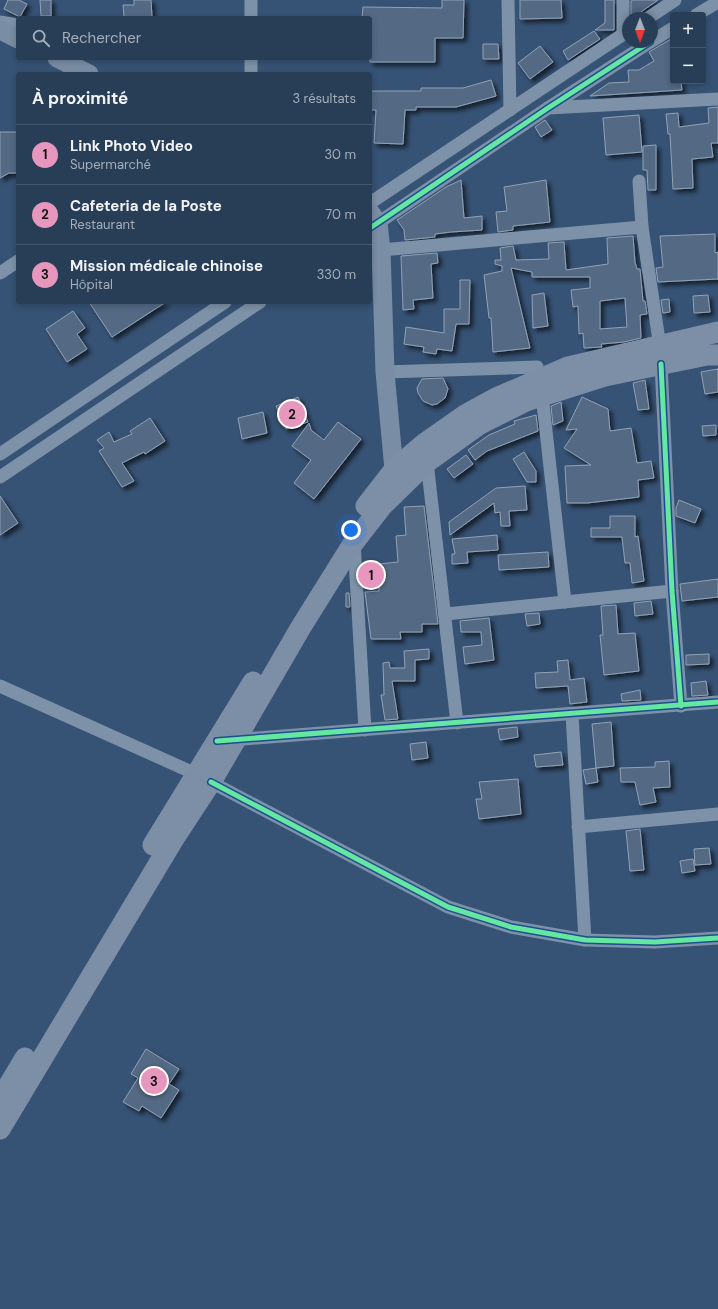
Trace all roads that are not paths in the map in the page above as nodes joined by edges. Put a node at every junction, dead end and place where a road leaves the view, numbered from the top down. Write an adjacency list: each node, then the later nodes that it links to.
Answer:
1 (251, 0): 9 (street)
2 (508, 0): 24 (street)
3 (623, 0): 6 (street)
4 (675, 0): 7 (street)
5 (718, 2): 8 (street)
6 (624, 12)
7 (657, 12)
8 (701, 12)
9 (251, 16)
10 (0, 22): 11 (street)
11 (16, 25)
12 (0, 30): 15 (street)
13 (670, 30): 16 (street)
14 (622, 35): 24 (street)
15 (16, 37)
16 (658, 37)
17 (640, 48): 23 (street)
18 (61, 60): 20 (street)
19 (251, 60): 21 (street)
20 (85, 72)
21 (251, 72)
22 (718, 99): 23 (street)
23 (548, 108): 27 (street)
24 (510, 110): 26 (street)
25 (638, 181): 28 (street)
26 (372, 202)
27 (372, 221): 29 (street)
28 (642, 227): 29 (street); 36 (street)
29 (377, 246): 37 (street)
30 (16, 262): 31 (street)
31 (0, 273)
32 (222, 304): 39 (street)
33 (257, 304): 42 (street)
34 (718, 332): 36 (main road)
35 (718, 355): 36 (main road)
36 (660, 356): 38 (main road); 44 (street)
37 (385, 372): 38 (street); 41 (street)
38 (541, 386): 40 (main road); 41 (main road); 45 (street)
39 (0, 454)
40 (427, 462): 43 (main road); 46 (street)
41 (394, 470): 53 (main road)
42 (0, 477)
43 (354, 542): 52 (street); 53 (main road)
44 (672, 591): 45 (street); 49 (street)
45 (566, 602): 46 (street)
46 (446, 614): 51 (street)
47 (0, 686): 54 (street)
48 (718, 702): 49 (street)
49 (681, 706): 50 (street)
50 (572, 714): 51 (street); 56 (street)
51 (458, 723): 52 (street)
52 (365, 730): 53 (street)
53 (227, 741): 54 (main road)
54 (203, 778): 58 (street); 59 (main road); 60 (main road)
55 (718, 814): 56 (street)
56 (578, 827): 58 (street)
57 (718, 938): 58 (street)
58 (585, 940)
59 (0, 1100)
60 (0, 1129)

